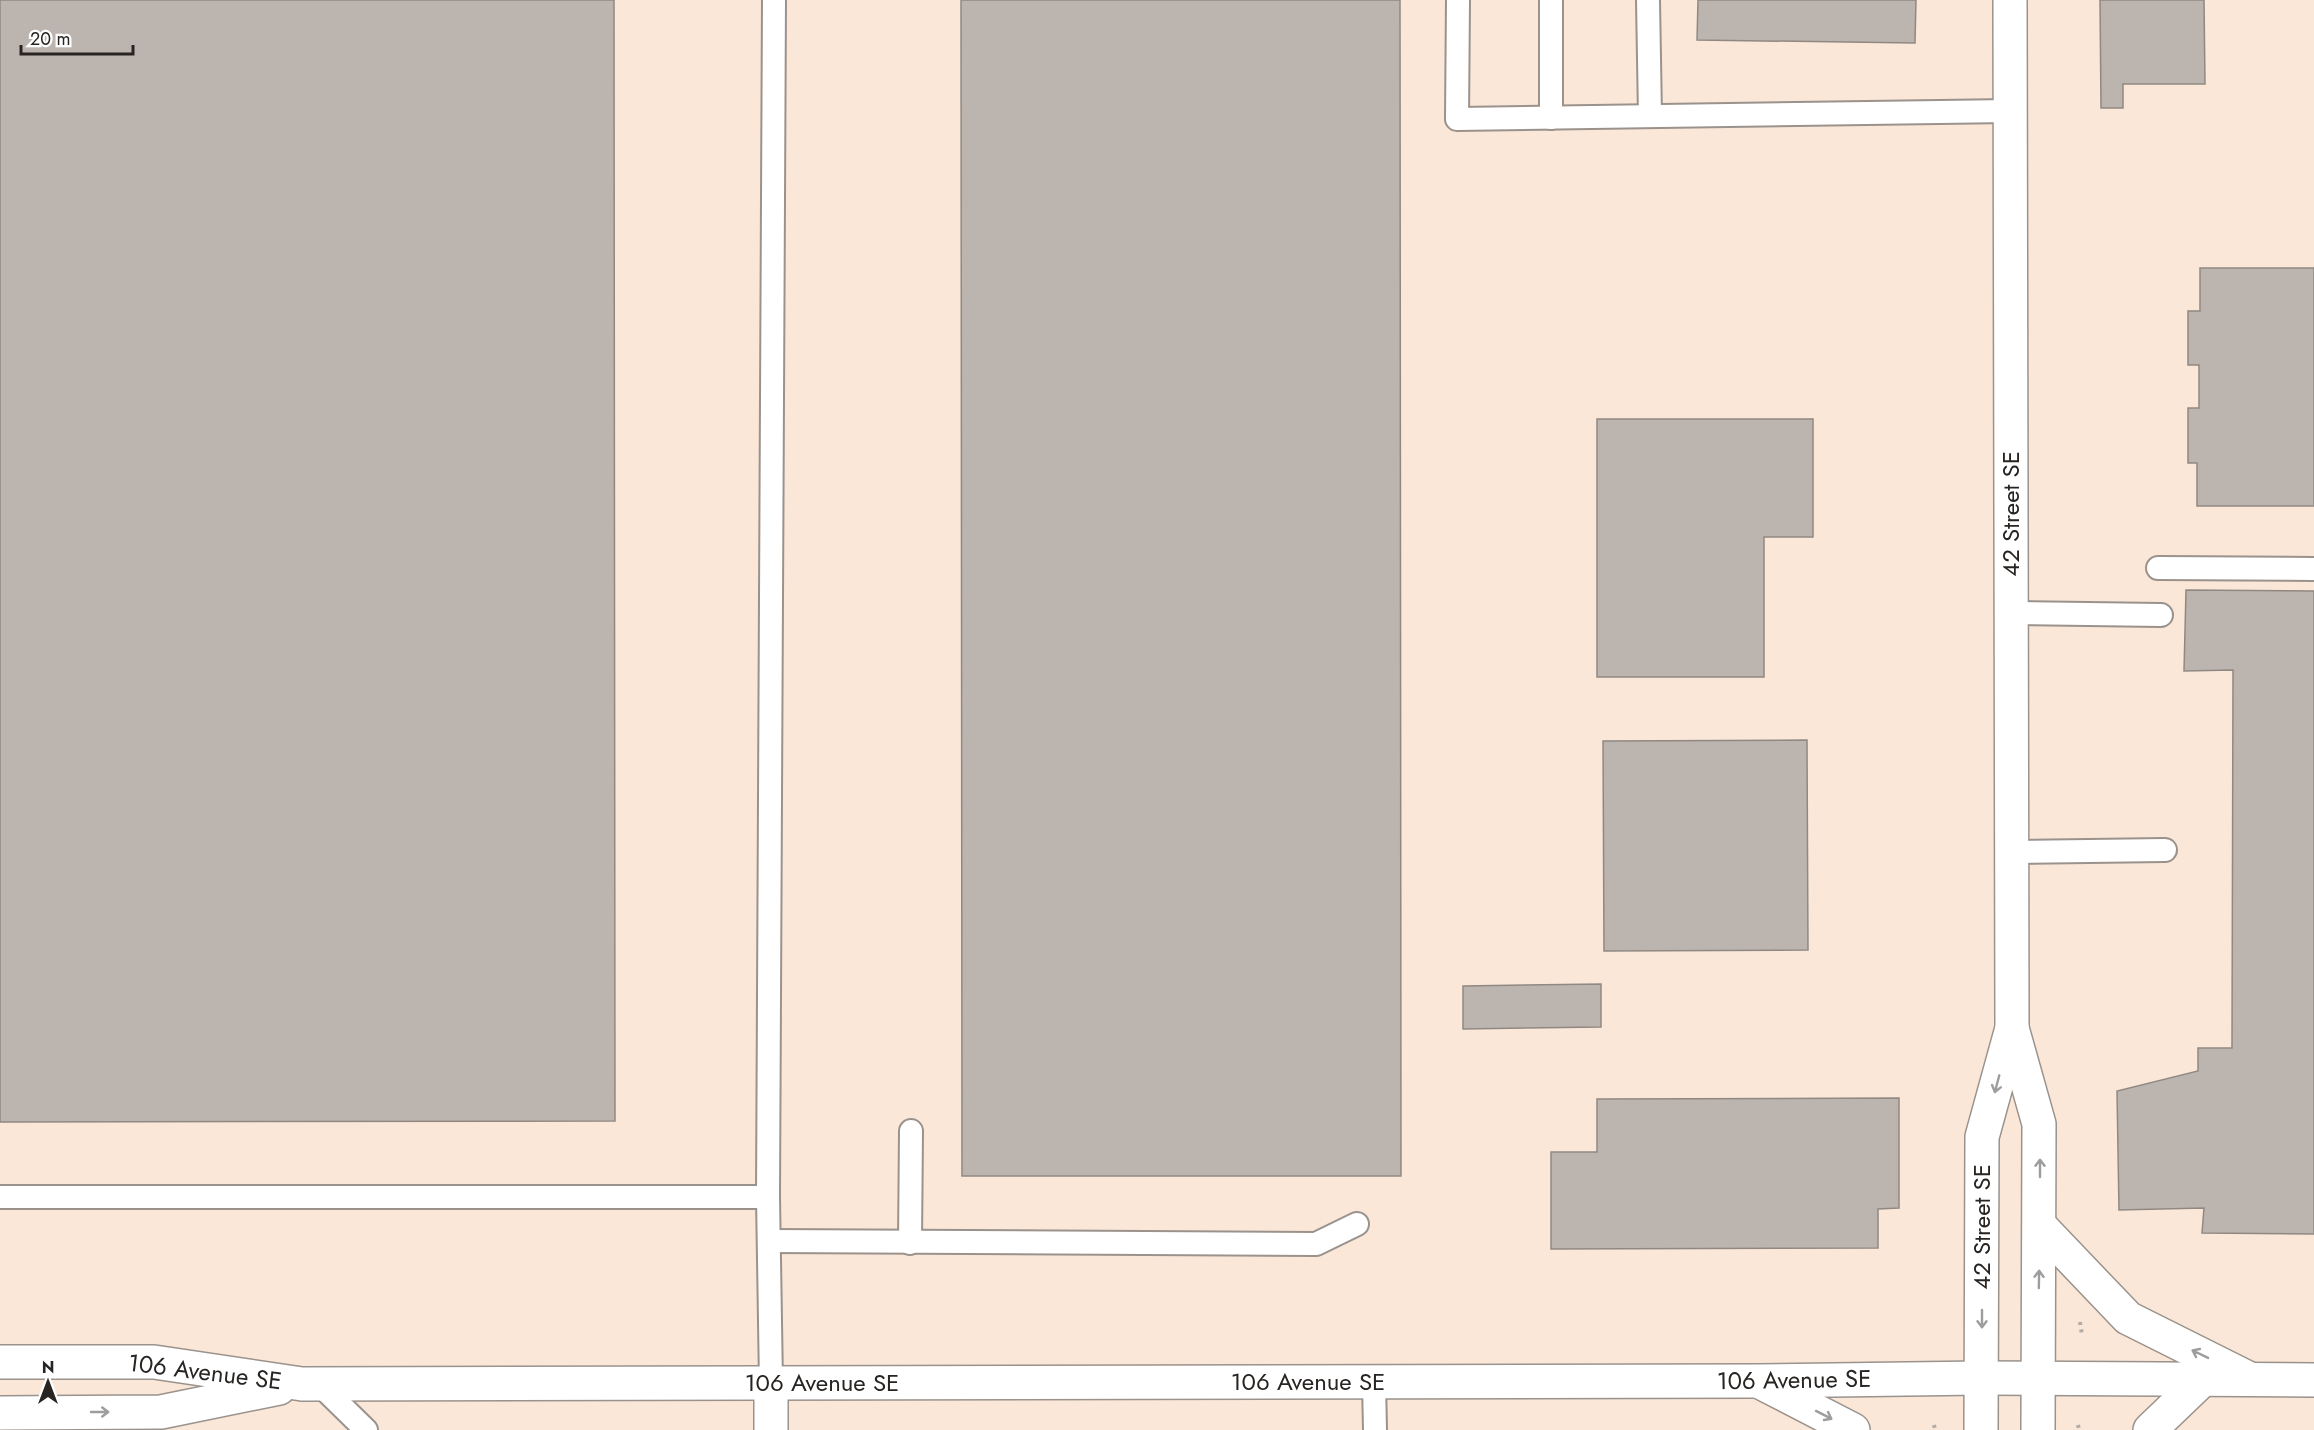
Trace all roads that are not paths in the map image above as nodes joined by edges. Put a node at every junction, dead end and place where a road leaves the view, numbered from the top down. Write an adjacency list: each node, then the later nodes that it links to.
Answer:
1 (774, 0): 18 (lane)
2 (1458, 0): 8 (lane)
3 (1551, 0): 8 (lane)
4 (1648, 0): 7 (lane)
5 (2010, 0): 6 (street, 42 Street SE)
6 (2010, 111): 7 (lane); 11 (street, 42 Street SE)
7 (1650, 116): 8 (lane)
8 (1551, 118)
9 (2158, 567): 10 (lane)
10 (2314, 569)
11 (2011, 613): 12 (lane); 14 (street, 42 Street SE)
12 (2161, 615)
13 (2165, 850): 14 (lane)
14 (2012, 852): 15 (street, 42 Street SE)
15 (2012, 1028): 20 (street, 42 Street SE, one-way to 15); 24 (street, 42 Street SE, one-way to 24)
16 (911, 1131): 22 (lane)
17 (0, 1197): 18 (lane)
18 (768, 1197): 21 (lane)
19 (1357, 1224): 22 (lane)
20 (2040, 1226): 25 (street, 42 Street SE, one-way to 20); 26 (street, one-way to 20)
21 (769, 1240): 22 (lane); 31 (lane)
22 (910, 1243)
23 (0, 1362): 32 (street, 106 Avenue SE)
24 (1981, 1378): 25 (street, 106 Avenue SE); 28 (street, 106 Avenue SE); 38 (street, 42 Street SE)
25 (2038, 1379): 29 (street, 106 Avenue SE); 39 (street, 42 Street SE)
26 (2252, 1380): 27 (street, 106 Avenue SE); 29 (street, 106 Avenue SE)
27 (2314, 1380)
28 (1757, 1381): 30 (street, 106 Avenue SE); 37 (street, one-way to 37)
29 (2201, 1381): 40 (street)
30 (1374, 1382): 31 (street, 106 Avenue SE); 36 (lane)
31 (771, 1383): 32 (street, 106 Avenue SE); 35 (street)
32 (310, 1384): 33 (street, 106 Avenue SE, one-way to 32); 34 (lane)
33 (0, 1413)
34 (366, 1430)
35 (771, 1430)
36 (1375, 1430)
37 (1853, 1430)
38 (1981, 1430)
39 (2038, 1430)
40 (2150, 1430)

